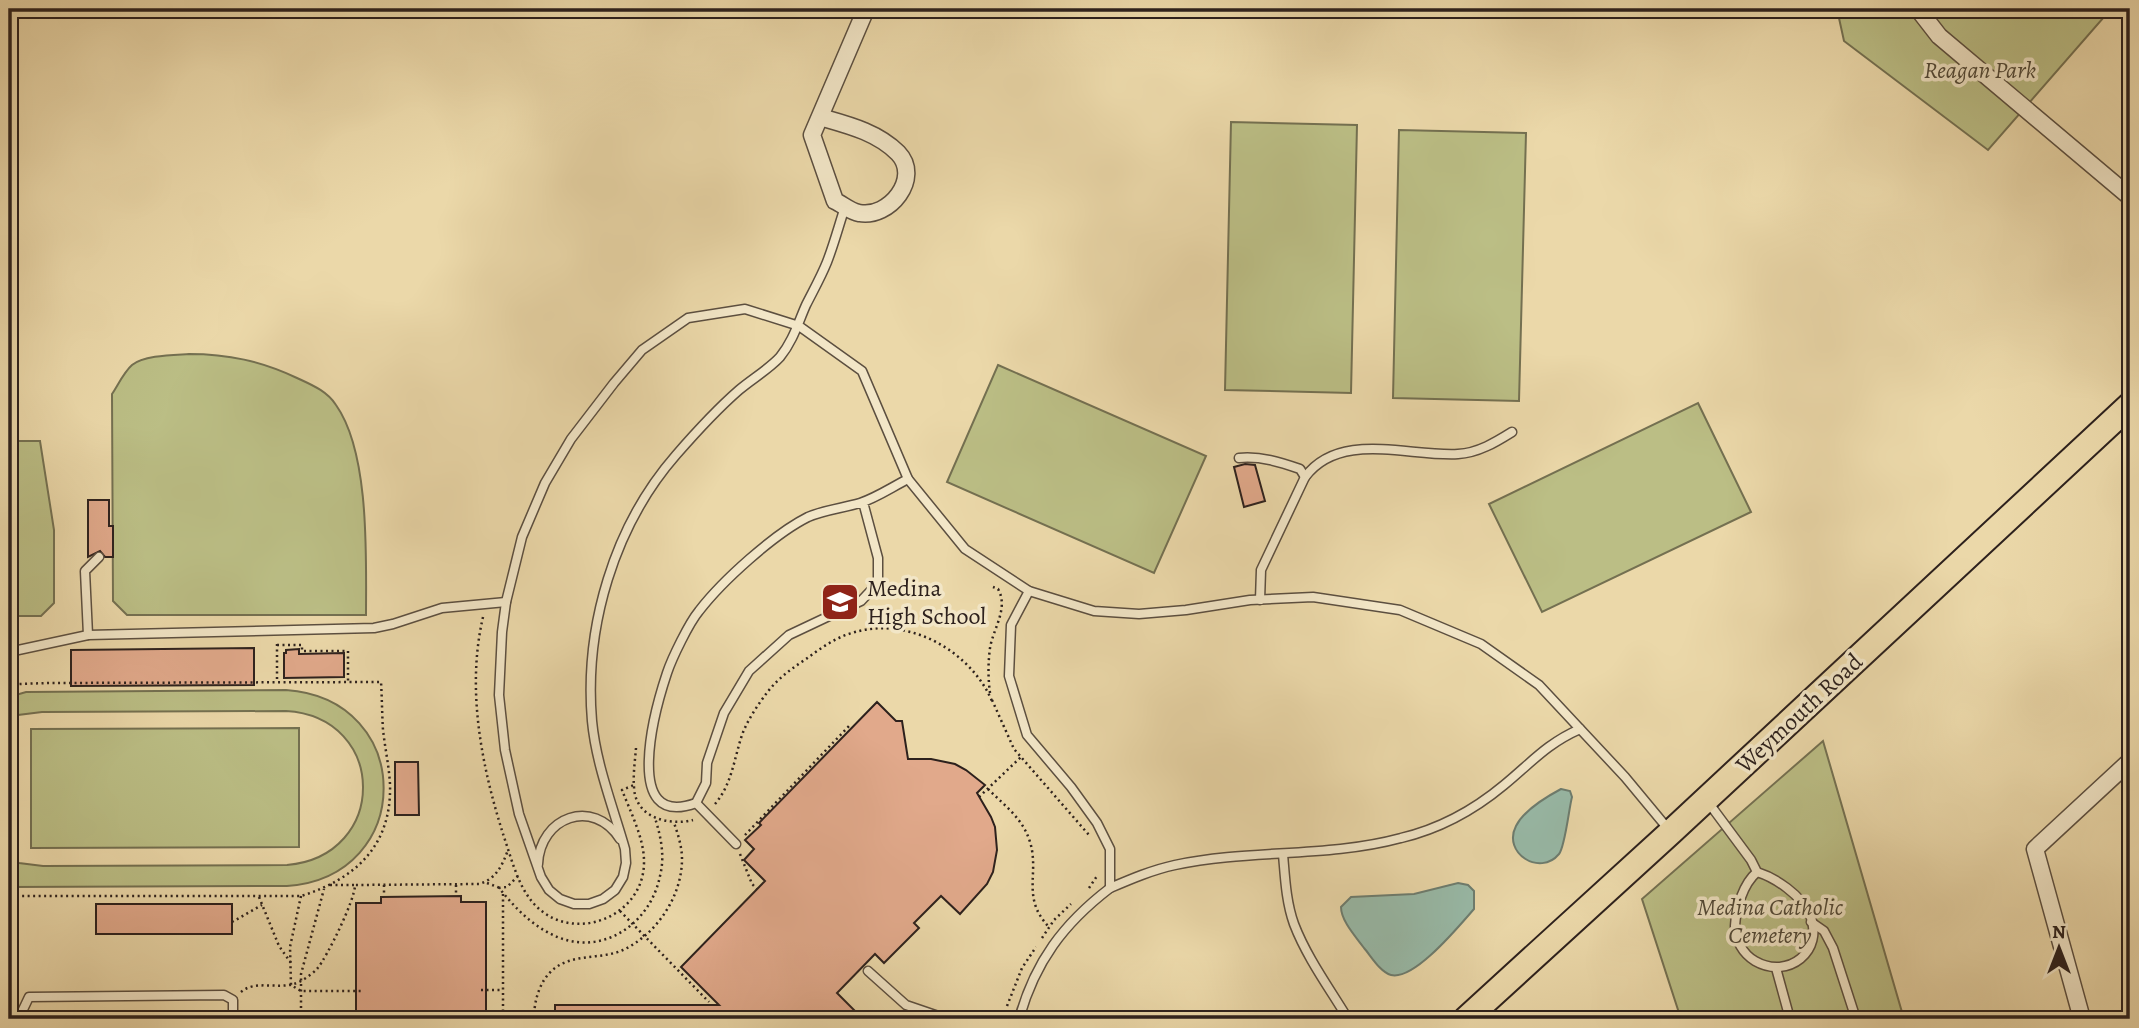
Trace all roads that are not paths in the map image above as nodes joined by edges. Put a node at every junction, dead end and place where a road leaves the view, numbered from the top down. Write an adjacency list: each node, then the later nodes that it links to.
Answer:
1 (866, 9): 3 (street)
2 (1918, 9): 4 (street)
3 (820, 117): 5 (street); 5 (street)
4 (2130, 197)
5 (845, 206): 6 (lane)
6 (799, 326): 11 (lane); 16 (lane); 25 (lane)
7 (2130, 405): 21 (main road, Weymouth Road)
8 (1512, 432): 10 (lane)
9 (1239, 458): 10 (lane)
10 (1305, 478): 15 (lane)
11 (908, 479): 12 (lane); 14 (lane)
12 (863, 502): 22 (lane); 22 (lane)
13 (99, 557): 17 (lane)
14 (1029, 591): 15 (lane); 29 (lane)
15 (1260, 600): 19 (lane)
16 (506, 602): 17 (lane); 28 (lane)
17 (88, 635): 18 (lane)
18 (9, 652)
19 (1580, 729): 23 (lane); 26 (lane)
20 (2130, 761): 44 (street)
21 (1706, 800): 23 (main road, Weymouth Road); 27 (lane)
22 (696, 803): 24 (lane)
23 (1671, 832): 41 (main road, Weymouth Road)
24 (736, 844)
25 (625, 849): 28 (lane); 28 (lane)
26 (1283, 854): 29 (lane); 40 (lane)
27 (1756, 872): 30 (lane); 31 (lane)
28 (541, 877)
29 (1110, 888): 33 (lane)
30 (1811, 922): 31 (lane); 43 (lane)
31 (1776, 968): 42 (lane)
32 (868, 971): 37 (lane)
33 (1019, 1018): 39 (lane)
34 (9, 1019): 35 (lane)
35 (19, 1019): 36 (lane)
36 (233, 1019)
37 (947, 1019)
38 (986, 1019): 39 (lane)
39 (1005, 1019)
40 (1348, 1019)
41 (1466, 1019)
42 (1790, 1019)
43 (1856, 1019)
44 (2082, 1019)

